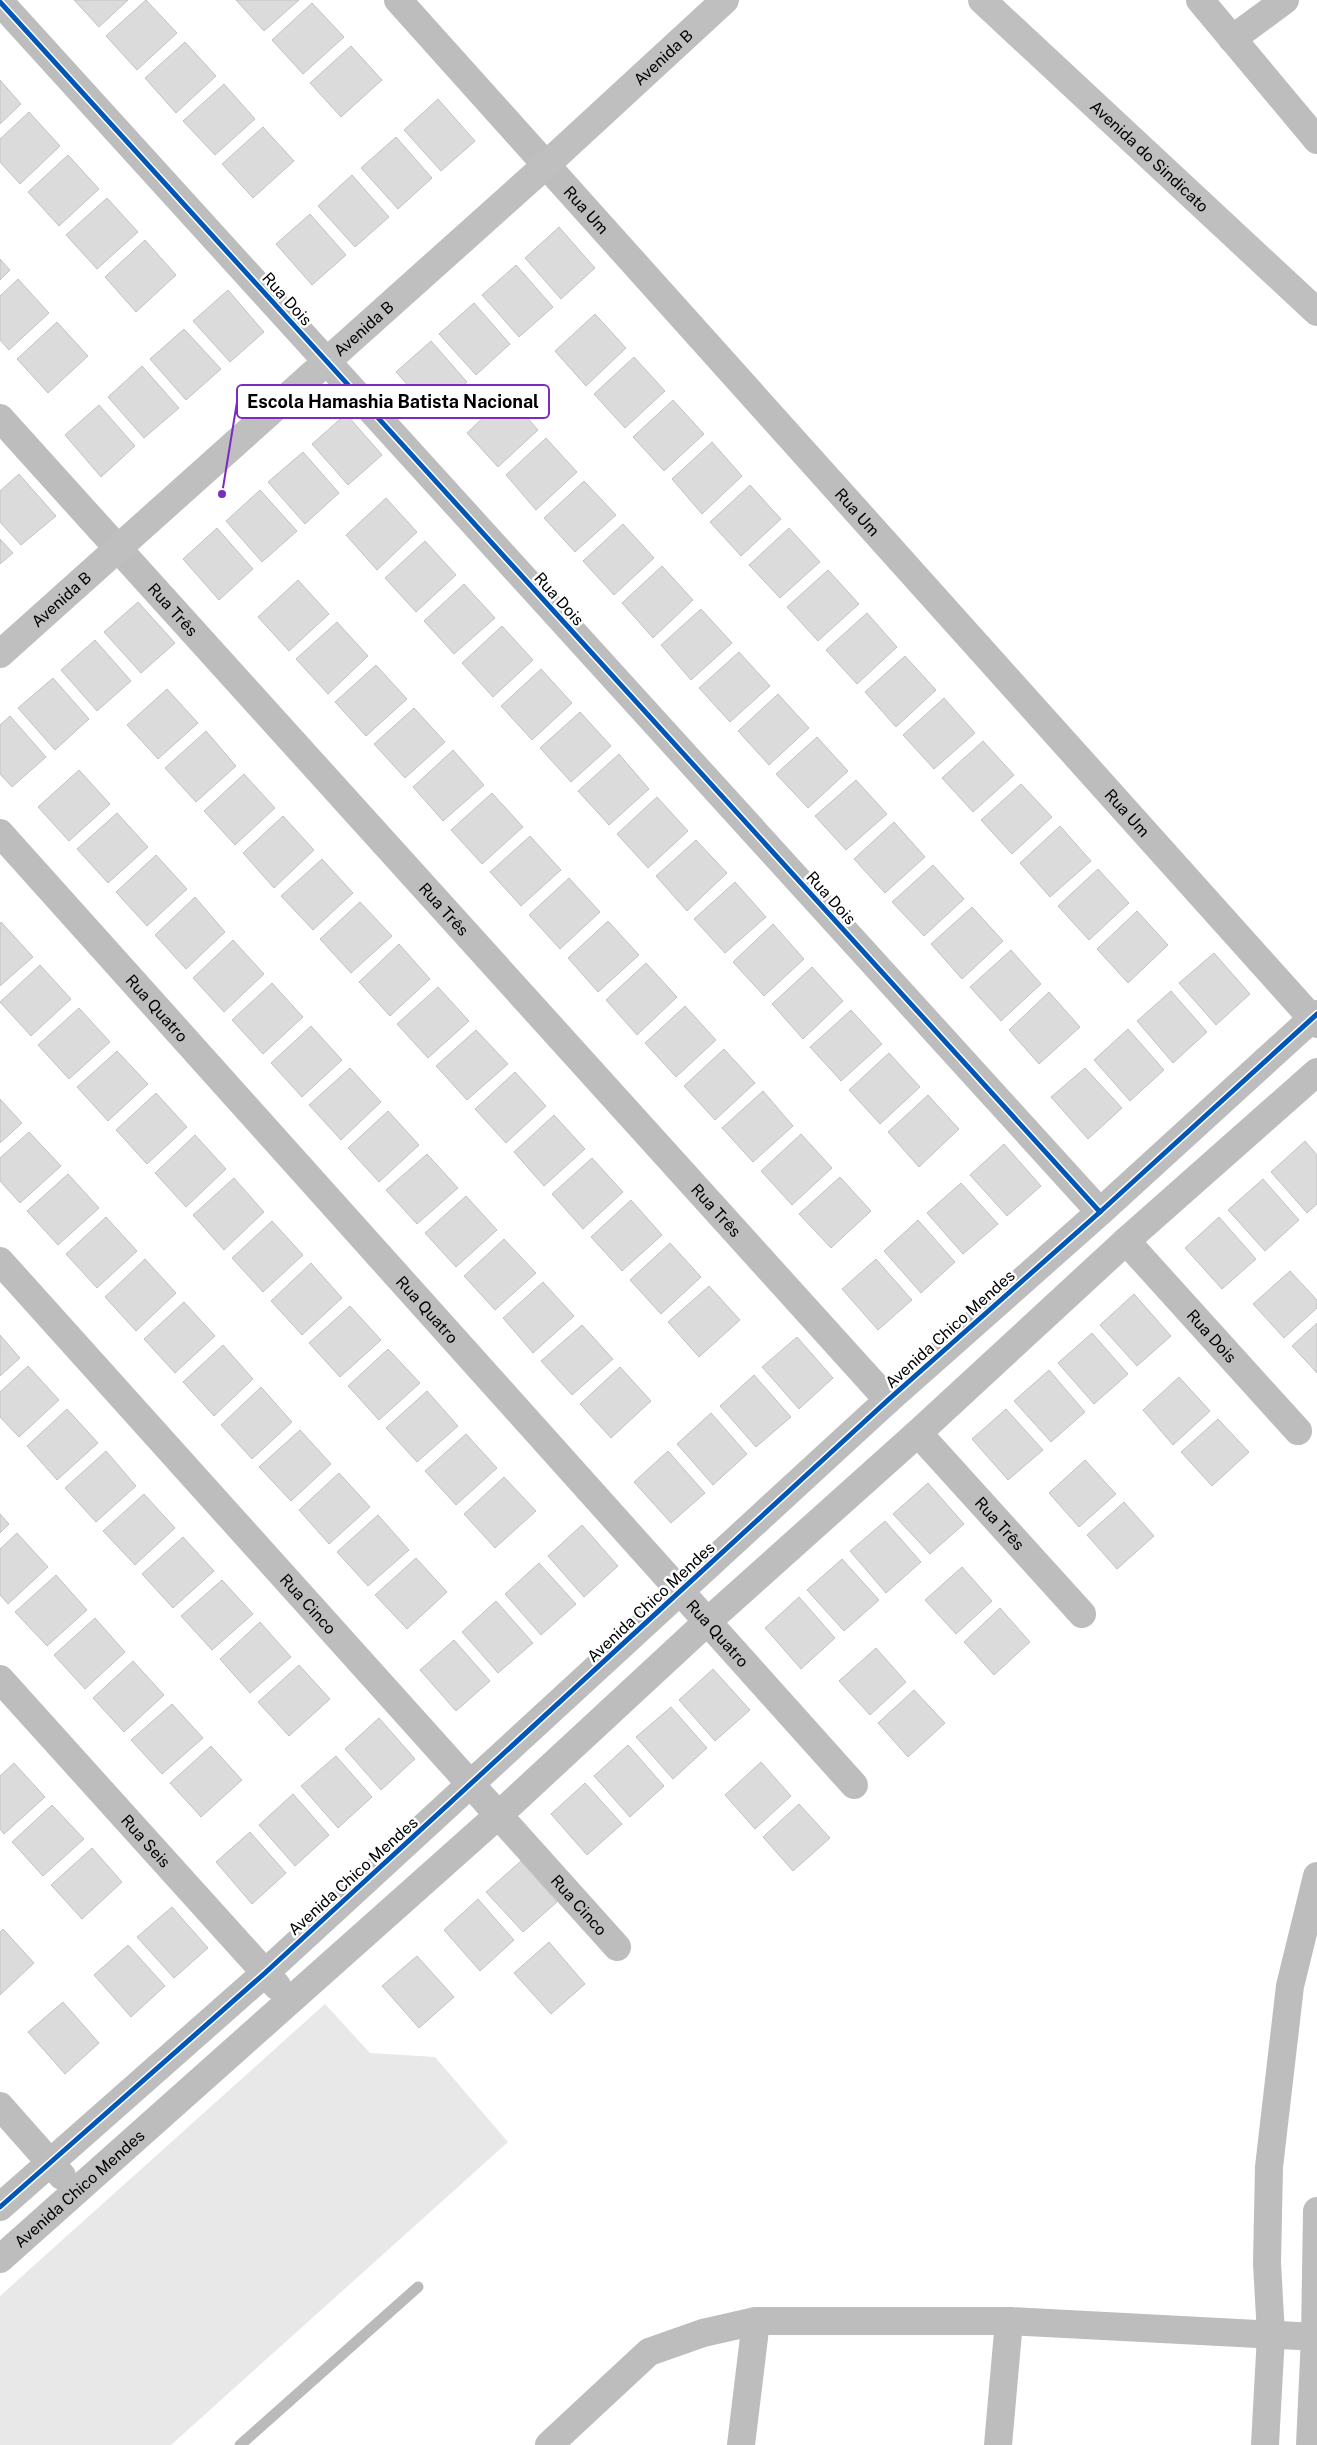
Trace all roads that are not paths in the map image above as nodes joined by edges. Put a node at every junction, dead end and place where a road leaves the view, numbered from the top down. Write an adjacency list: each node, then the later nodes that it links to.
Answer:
1 (398, 0): 9 (street, Rua Um)
2 (725, 0): 9 (street, Avenida B)
3 (982, 0): 10 (street, Avenida do Sindicato)
4 (1200, 0): 7 (street)
5 (1285, 0): 7 (street)
6 (0, 2): 11 (street, Rua Dois)
7 (1232, 39): 8 (street)
8 (1317, 140)
9 (546, 165): 11 (street, Avenida B); 16 (street, Rua Um)
10 (1317, 312)
11 (327, 361): 13 (street, Avenida B); 18 (street, Rua Dois)
12 (0, 418): 13 (street, Rua Três)
13 (118, 549): 14 (street, Avenida B); 21 (street, Rua Três)
14 (0, 654)
15 (0, 833): 24 (street, Rua Quatro)
16 (1315, 1019): 18 (street, Avenida Chico Mendes)
17 (1317, 1072): 19 (street, Avenida Chico Mendes)
18 (1100, 1212): 21 (street, Avenida Chico Mendes)
19 (1126, 1241): 22 (street, Rua Dois); 23 (street, Avenida Chico Mendes)
20 (0, 1261): 28 (street, Rua Cinco)
21 (888, 1400): 24 (street, Avenida Chico Mendes)
22 (1298, 1431)
23 (918, 1433): 25 (street, Rua Três); 26 (street, Avenida Chico Mendes)
24 (680, 1592): 26 (street, Rua Quatro); 28 (street, Avenida Chico Mendes)
25 (1082, 1614)
26 (707, 1622): 29 (street, Rua Quatro); 30 (street, Avenida Chico Mendes)
27 (0, 1679): 33 (street, Rua Seis)
28 (470, 1785): 30 (street, Rua Cinco); 33 (street, Avenida Chico Mendes)
29 (854, 1786)
30 (498, 1816): 32 (street, Rua Cinco); 34 (street, Avenida Chico Mendes)
31 (1317, 1876): 43 (street)
32 (617, 1947)
33 (265, 1973): 34 (street, Rua Seis); 36 (street, Avenida Chico Mendes)
34 (291, 2002): 37 (street, Avenida Chico Mendes)
35 (0, 2106): 36 (street)
36 (50, 2162): 37 (street); 38 (street, Avenida Chico Mendes)
37 (76, 2191): 40 (street, Avenida Chico Mendes)
38 (0, 2207)
39 (1317, 2211): 44 (street)
40 (0, 2259)
41 (756, 2321): 42 (street); 45 (street); 46 (street)
42 (1009, 2321): 43 (street); 47 (street)
43 (1271, 2336): 44 (street); 48 (street)
44 (1316, 2338): 49 (street)
45 (550, 2445)
46 (741, 2445)
47 (998, 2445)
48 (1265, 2445)
49 (1310, 2445)

